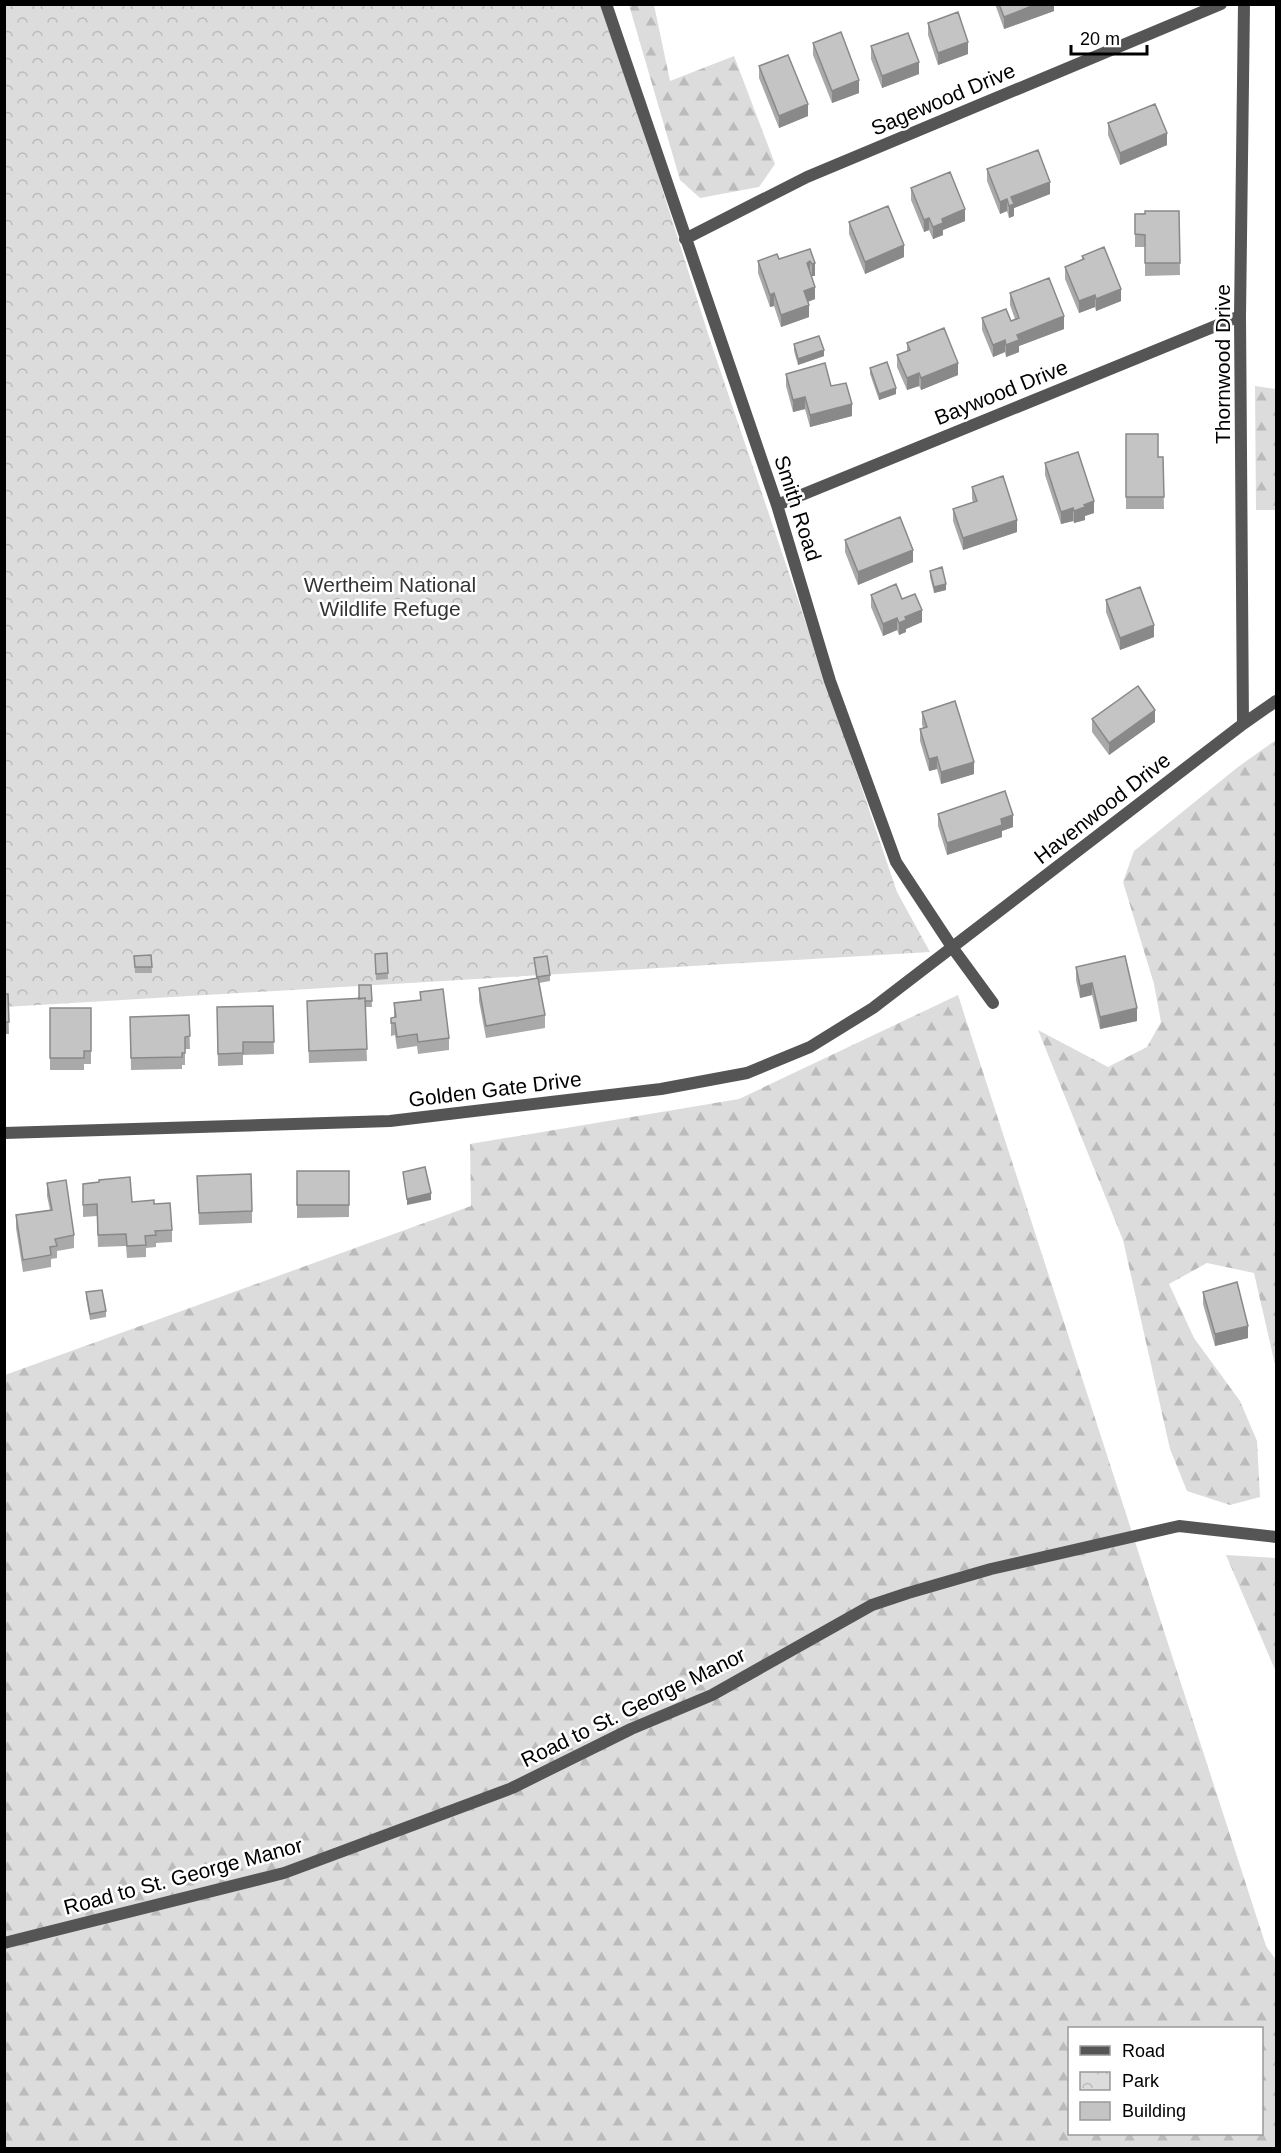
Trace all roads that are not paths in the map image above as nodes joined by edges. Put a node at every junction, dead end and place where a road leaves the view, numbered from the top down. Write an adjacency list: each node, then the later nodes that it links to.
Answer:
1 (606, 4): 4 (street, Smith Road)
2 (1221, 4): 4 (street, Sagewood Drive)
3 (1244, 4): 5 (street, Thornwood Drive)
4 (685, 238): 6 (street, Smith Road)
5 (1240, 316): 6 (street, Baywood Drive); 8 (street, Thornwood Drive)
6 (777, 505): 9 (street, Smith Road)
7 (1276, 701): 8 (street, Havenwood Drive)
8 (1243, 724): 9 (street, Havenwood Drive)
9 (952, 947): 10 (street, Smith Road); 11 (street, Golden Gate Drive)
10 (993, 1003)
11 (4, 1133)
12 (1276, 1537): 13 (street, Road to St. George Manor)
13 (4, 1943)

